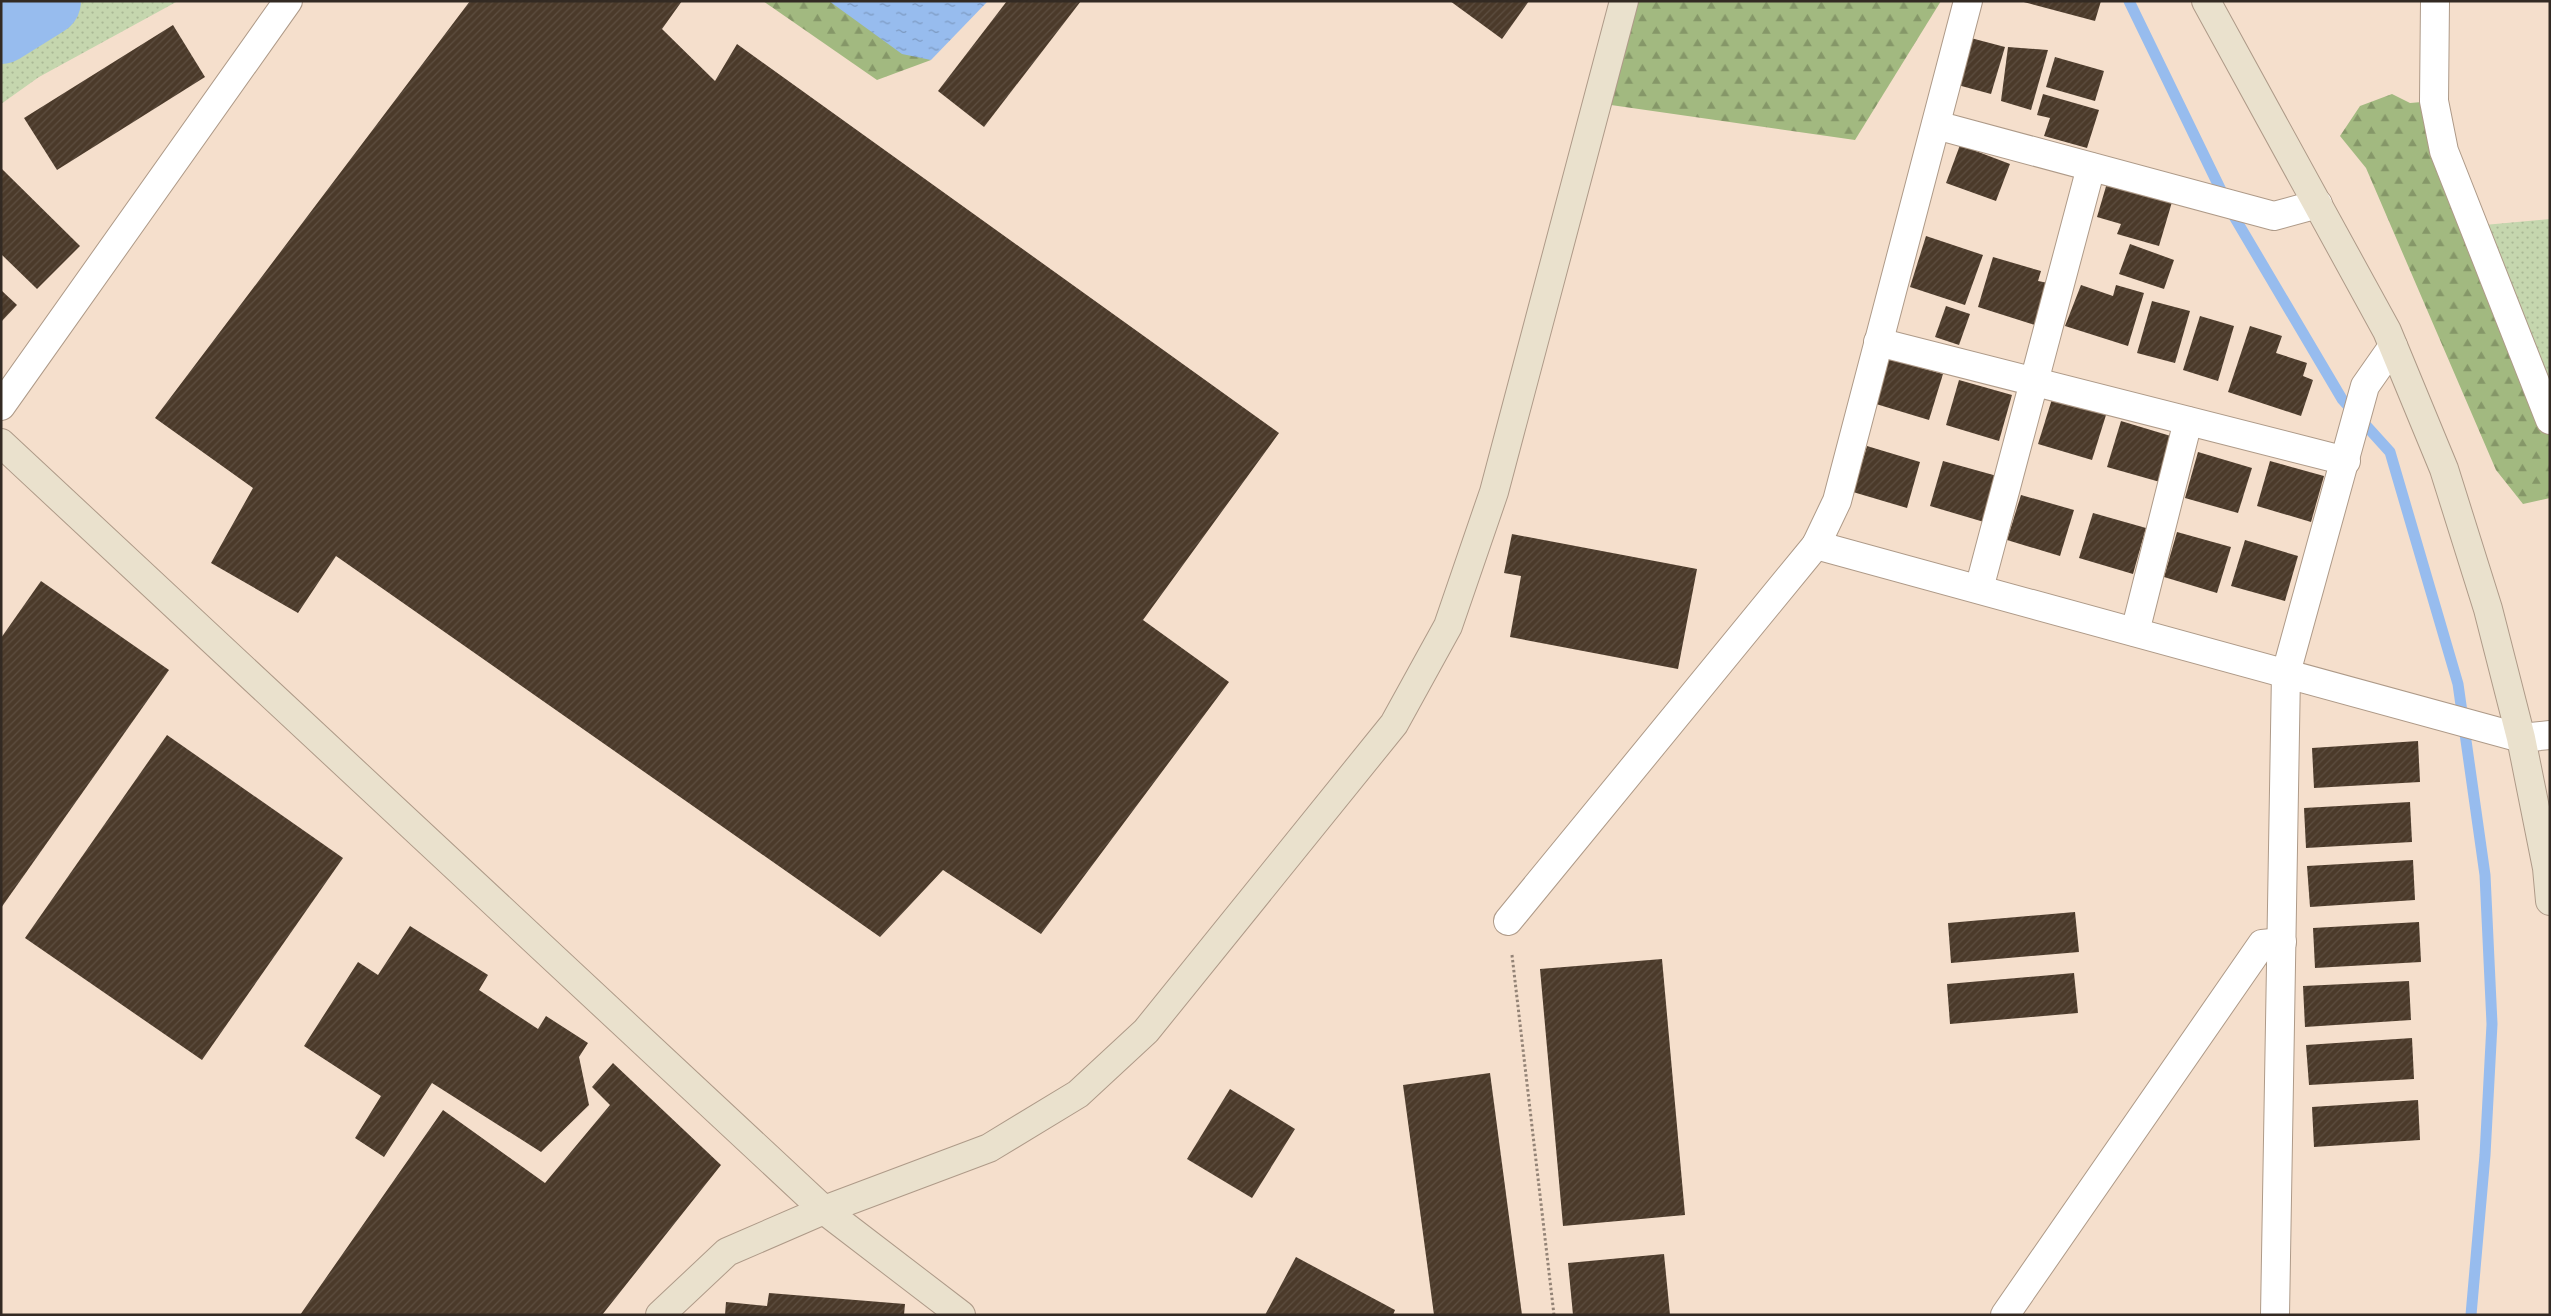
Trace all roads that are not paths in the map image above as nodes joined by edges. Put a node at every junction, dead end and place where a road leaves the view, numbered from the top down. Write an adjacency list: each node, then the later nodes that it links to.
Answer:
1 (288, 1): 12 (street)
2 (1624, 1): 26 (street)
3 (1968, 1): 6 (street)
4 (2206, 1): 8 (street)
5 (2435, 1): 13 (street)
6 (1936, 125): 7 (street); 9 (street)
7 (2090, 167): 8 (street); 11 (street)
8 (2318, 204): 10 (street)
9 (1878, 342): 11 (street); 17 (street)
10 (2393, 346): 16 (street); 22 (street)
11 (2035, 382): 14 (street); 18 (street)
12 (1, 406)
13 (2550, 420)
14 (2188, 421): 16 (street); 19 (street)
15 (1, 443): 26 (street)
16 (2346, 461): 20 (street)
17 (1816, 545): 18 (street); 24 (street)
18 (1979, 589): 19 (street)
19 (2134, 632): 20 (street)
20 (2286, 673): 22 (street); 25 (street)
21 (2550, 735): 22 (street)
22 (2521, 738): 23 (street)
23 (2550, 900)
24 (1508, 922)
25 (2282, 942): 29 (street); 30 (street)
26 (824, 1210): 27 (street); 28 (street)
27 (660, 1315)
28 (961, 1315)
29 (2005, 1315)
30 (2275, 1315)

